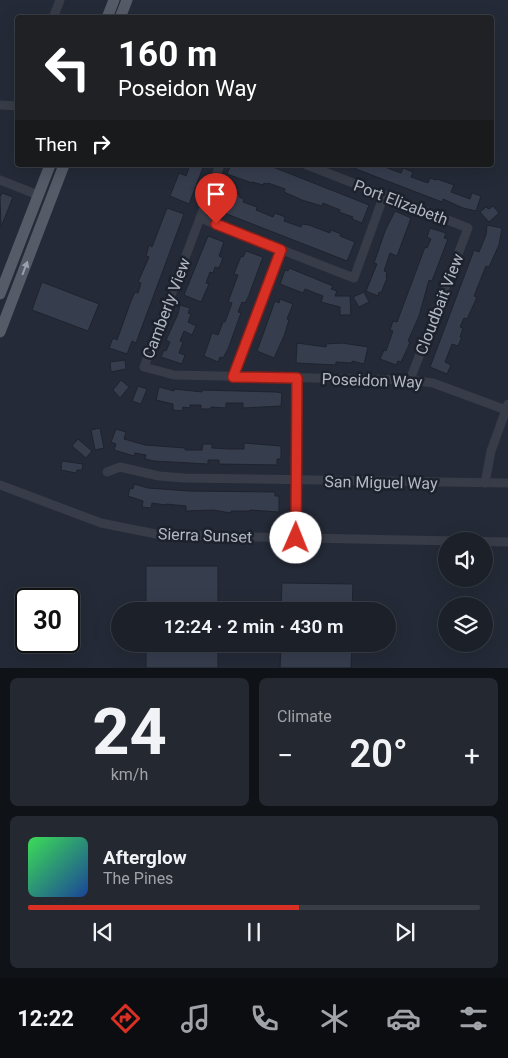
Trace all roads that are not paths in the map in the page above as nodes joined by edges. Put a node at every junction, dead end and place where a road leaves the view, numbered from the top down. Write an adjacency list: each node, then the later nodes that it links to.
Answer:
1 (60, 0): 4 (street)
2 (114, 0): 5 (main road)
3 (127, 0): 6 (main road)
4 (54, 15)
5 (108, 15)
6 (121, 15)
7 (0, 105): 8 (street)
8 (15, 106)
9 (49, 167): 14 (main road)
10 (63, 167): 20 (main road, one-way to 10)
11 (219, 167): 16 (street, Camberly View)
12 (312, 167): 15 (street, Port Elizabeth)
13 (0, 180): 14 (street)
14 (38, 195): 19 (main road)
15 (384, 195): 17 (street, Port Elizabeth); 18 (street)
16 (200, 218): 18 (street); 21 (street, Camberly View)
17 (468, 228): 24 (street, Cloudbait View)
18 (281, 250): 22 (street)
19 (0, 294)
20 (0, 332)
21 (144, 367): 22 (street, Poseidon Way)
22 (233, 377): 23 (street, Poseidon Way)
23 (297, 378): 24 (street, Poseidon Way); 27 (street)
24 (410, 380): 25 (street, Poseidon Way)
25 (507, 407): 28 (street)
26 (107, 472): 27 (street, San Miguel Way)
27 (296, 480): 28 (street, San Miguel Way); 31 (street)
28 (485, 483): 29 (street, San Miguel Way)
29 (508, 483)
30 (0, 485): 31 (street, Sierra Sunset)
31 (296, 538): 32 (street, Sierra Sunset)
32 (508, 542)

